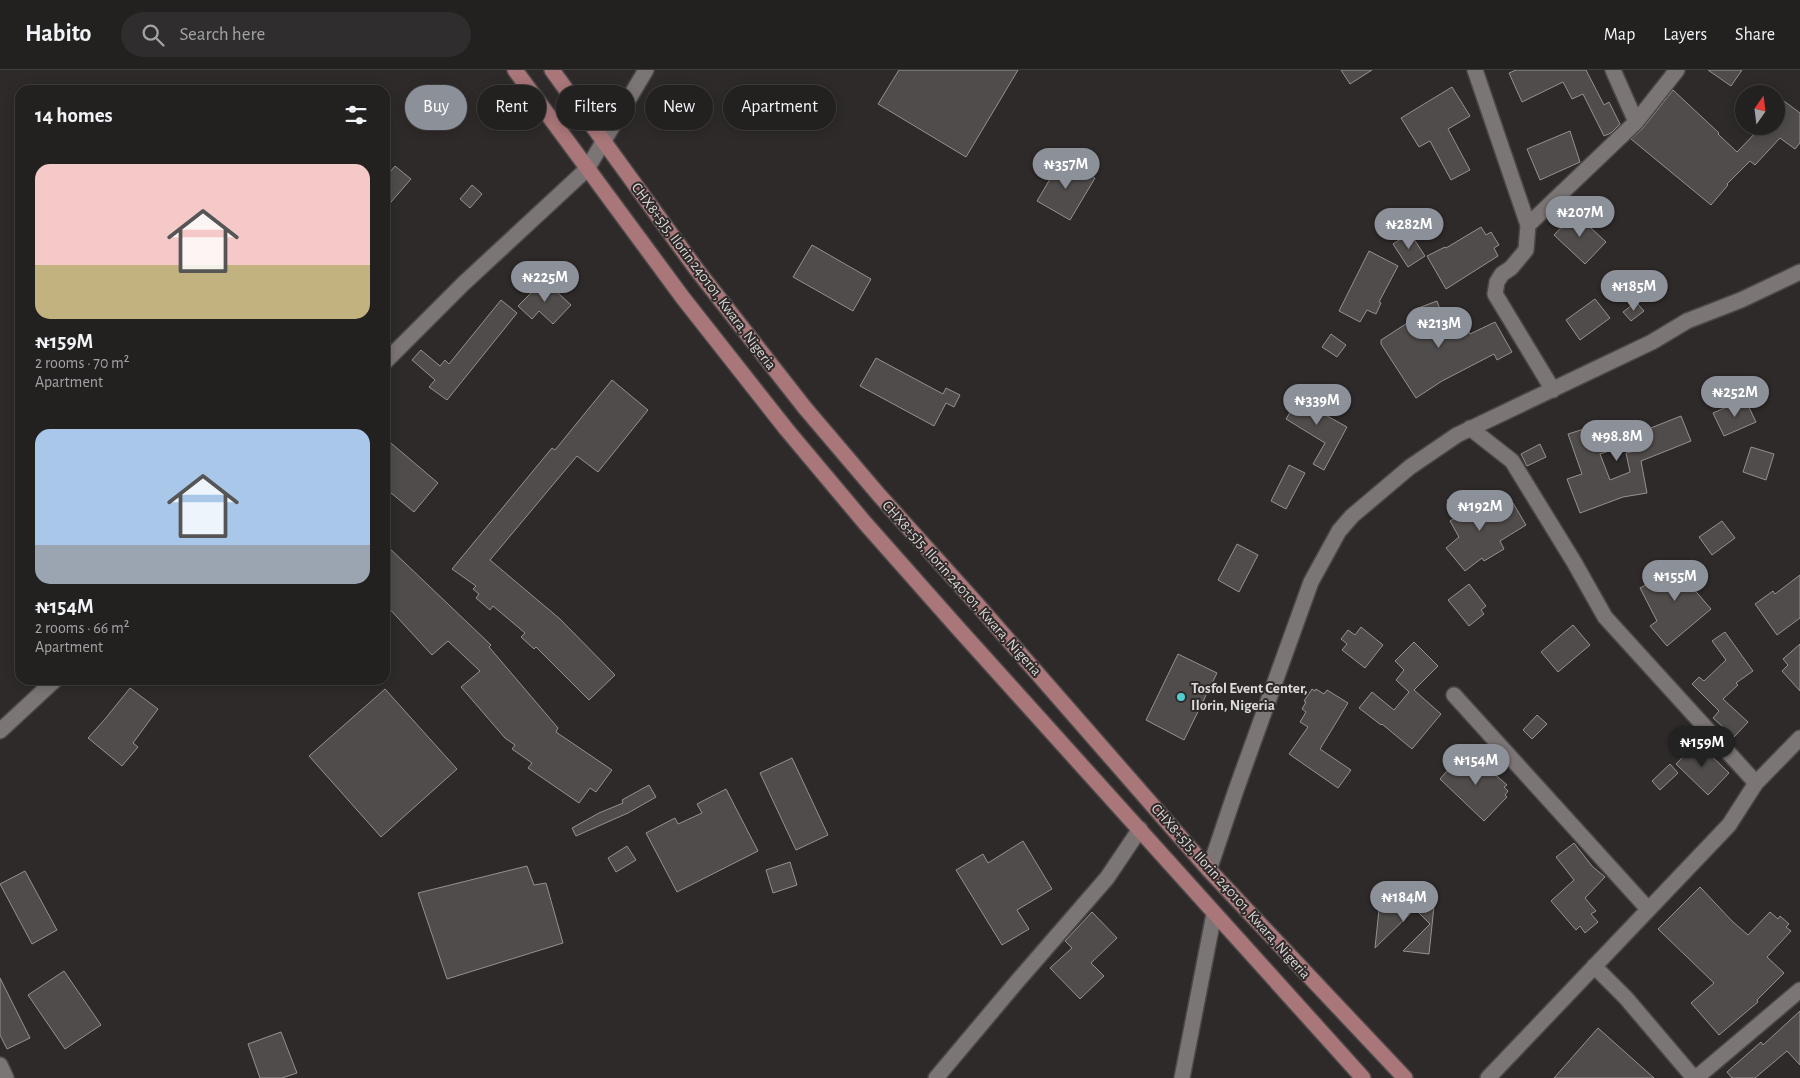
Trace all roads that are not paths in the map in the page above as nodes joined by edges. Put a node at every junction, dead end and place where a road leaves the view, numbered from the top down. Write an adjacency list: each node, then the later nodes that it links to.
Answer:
1 (515, 70): 9 (main road, CHX8+5J5, Ilorin 240101, Kwara, Nigeria)
2 (552, 70): 8 (main road, CHX8+5J5, Ilorin 240101, Kwara, Nigeria)
3 (646, 70): 8 (street)
4 (1474, 70): 10 (street)
5 (1613, 70): 7 (street)
6 (1677, 70): 7 (street)
7 (1636, 122): 10 (street)
8 (604, 141): 9 (street); 21 (main road, CHX8+5J5, Ilorin 240101, Kwara, Nigeria)
9 (587, 169): 12 (street); 20 (main road, CHX8+5J5, Ilorin 240101, Kwara, Nigeria)
10 (1528, 225): 13 (street)
11 (1800, 272): 13 (street)
12 (390, 357)
13 (1553, 390): 14 (street)
14 (1470, 428): 19 (street); 21 (street)
15 (50, 685): 17 (street)
16 (1454, 695): 22 (street)
17 (0, 731)
18 (1800, 738): 19 (street)
19 (1756, 782): 22 (street)
20 (1140, 828): 23 (main road, CHX8+5J5, Ilorin 240101, Kwara, Nigeria); 28 (street)
21 (1209, 870): 31 (main road, CHX8+5J5, Ilorin 240101, Kwara, Nigeria)
22 (1648, 909): 24 (street)
23 (1214, 914): 29 (street); 30 (main road, CHX8+5J5, Ilorin 240101, Kwara, Nigeria)
24 (1594, 966): 32 (street); 33 (street)
25 (1800, 990): 33 (street)
26 (0, 1065): 27 (street)
27 (6, 1078)
28 (936, 1078)
29 (1182, 1078)
30 (1363, 1078)
31 (1405, 1078)
32 (1488, 1078)
33 (1695, 1078)

